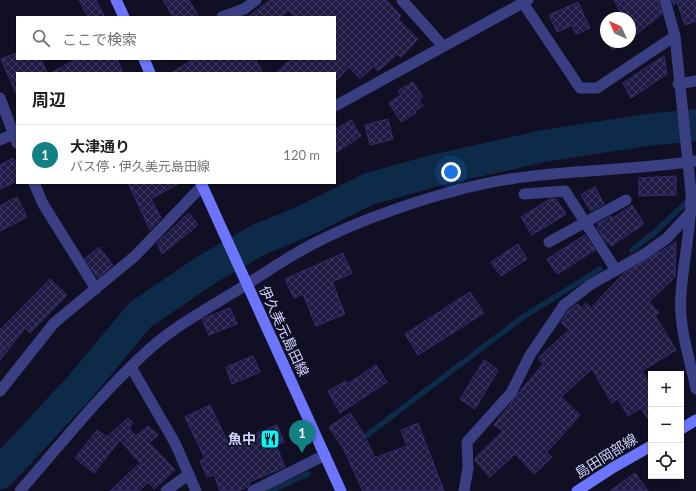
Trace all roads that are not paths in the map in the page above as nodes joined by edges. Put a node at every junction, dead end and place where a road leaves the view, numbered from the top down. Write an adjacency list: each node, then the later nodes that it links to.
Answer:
1 (116, 0): 6 (main road)
2 (402, 0): 9 (street)
3 (665, 0): 8 (street)
4 (252, 1): 7 (street)
5 (526, 1): 8 (street); 9 (street)
6 (124, 16)
7 (225, 16)
8 (675, 36): 11 (street)
9 (443, 46): 13 (street)
10 (696, 81): 11 (street)
11 (678, 84): 16 (street)
12 (0, 98): 14 (street)
13 (336, 105)
14 (16, 136): 15 (street)
15 (0, 140)
16 (690, 160): 21 (street); 25 (street)
17 (34, 184): 26 (street)
18 (202, 185): 25 (main road, 伊久美元島田線); 26 (street)
19 (524, 194): 22 (street)
20 (626, 200): 22 (street)
21 (691, 202): 24 (street); 29 (street)
22 (585, 222): 23 (street); 24 (street)
23 (549, 242)
24 (616, 270): 40 (street)
25 (246, 282): 27 (street); 33 (main road, 伊久美元島田線)
26 (96, 289): 28 (street)
27 (131, 367): 34 (street); 35 (street)
28 (1, 388)
29 (696, 389)
30 (696, 420): 31 (main road)
31 (684, 427)
32 (648, 448): 41 (main road, 島田岡部線)
33 (325, 455): 38 (street); 39 (main road, 伊久美元島田線)
34 (189, 474): 36 (street); 37 (street)
35 (20, 491)
36 (166, 491)
37 (196, 491)
38 (253, 491)
39 (341, 491)
40 (464, 491)
41 (577, 491)

